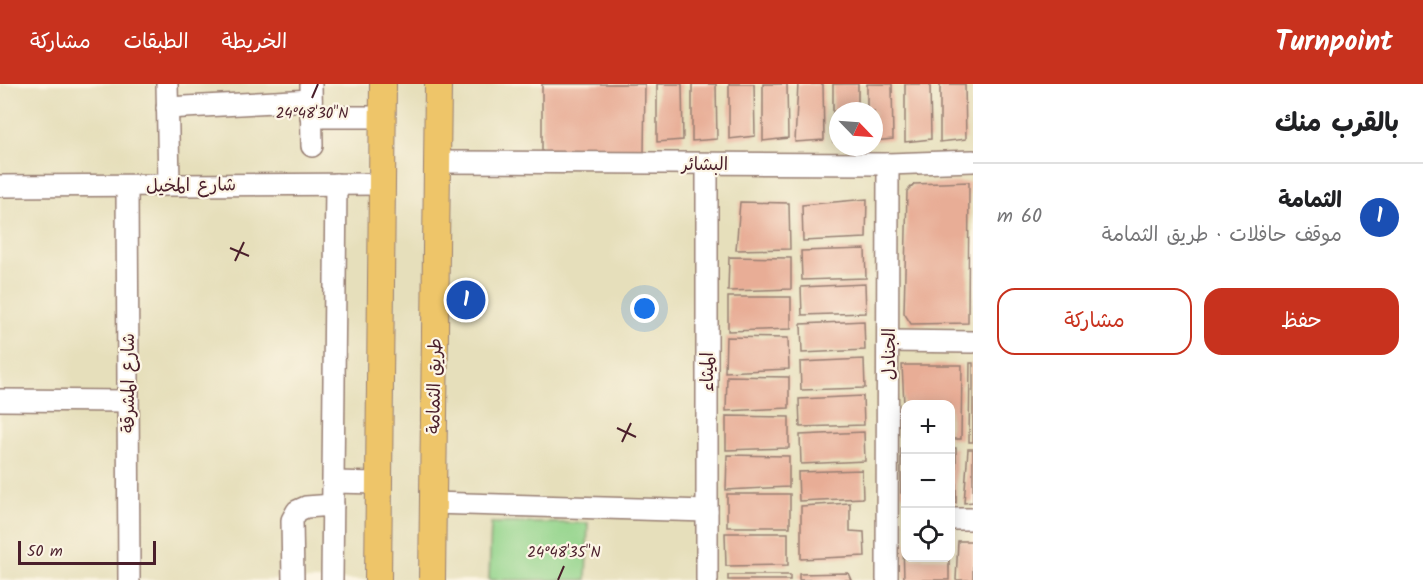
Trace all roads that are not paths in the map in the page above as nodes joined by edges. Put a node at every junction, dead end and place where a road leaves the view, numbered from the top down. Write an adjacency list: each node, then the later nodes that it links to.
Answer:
1 (166, 84): 5 (street)
2 (383, 84): 6 (main road)
3 (438, 84): 9 (main road, طريق الثمامة)
4 (311, 100): 5 (street); 6 (street); 7 (street)
5 (167, 108): 12 (street)
6 (383, 117): 14 (main road)
7 (312, 146)
8 (973, 161): 11 (street, البشائر)
9 (437, 162): 10 (street, البشائر); 23 (main road, طريق الثمامة)
10 (707, 164): 11 (street, البشائر); 25 (street, الميثاء)
11 (888, 164): 17 (street, الجنادل)
12 (169, 184): 13 (street, شارع المخيل); 16 (street, شارع المخيل)
13 (336, 184): 14 (street, شارع المخيل); 21 (street)
14 (382, 184): 22 (main road)
15 (0, 186): 16 (street, شارع المخيل)
16 (127, 186): 20 (street, شارع المشرقة)
17 (889, 341): 18 (street); 26 (street, الجنادل)
18 (973, 342)
19 (0, 400): 20 (street)
20 (128, 400): 29 (street, شارع المشرقة)
21 (333, 482): 22 (street); 24 (street)
22 (379, 483): 32 (main road)
23 (432, 503): 25 (street); 33 (main road, طريق الثمامة); 34 (main road)
24 (333, 506): 30 (street); 31 (street)
25 (707, 511): 35 (street, الميثاء)
26 (896, 519): 36 (street, الجنادل)
27 (955, 519): 28 (street)
28 (973, 519)
29 (129, 580)
30 (293, 580)
31 (332, 580)
32 (378, 580)
33 (432, 580)
34 (436, 580)
35 (706, 580)
36 (887, 580)

